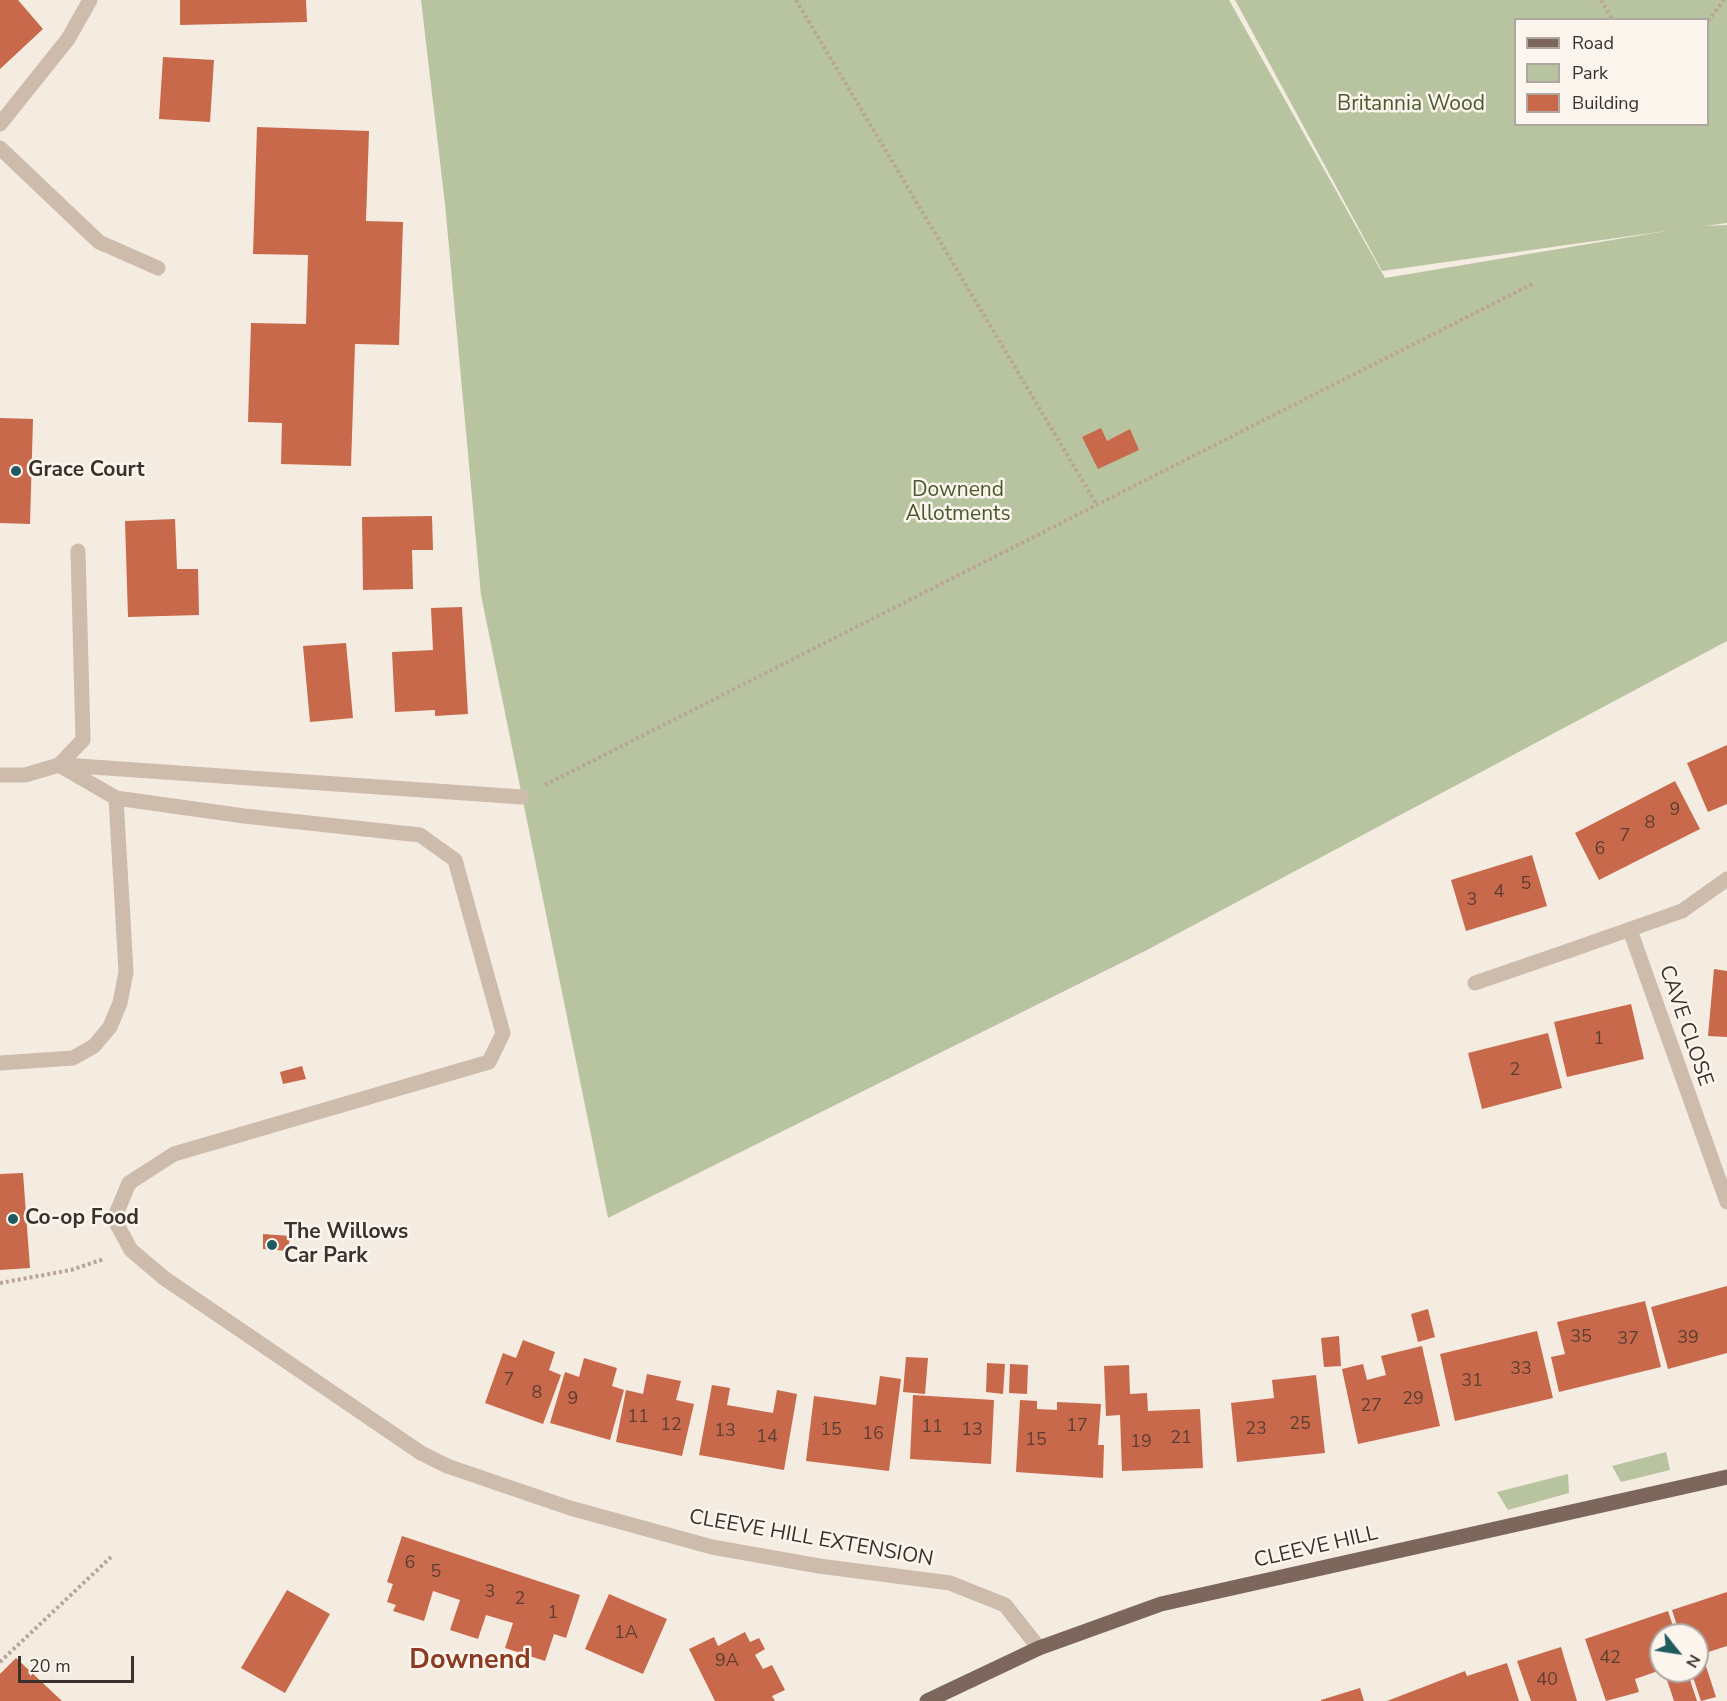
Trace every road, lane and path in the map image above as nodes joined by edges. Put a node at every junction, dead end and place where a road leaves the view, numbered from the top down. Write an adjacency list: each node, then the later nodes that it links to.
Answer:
1 (90, 0): 7 (street)
2 (796, 0): 11 (path)
3 (1600, 0): 5 (path)
4 (1724, 0): 6 (path)
5 (1612, 18)
6 (1709, 19)
7 (0, 124)
8 (0, 148): 9 (street)
9 (158, 268)
10 (1532, 284): 11 (path)
11 (1097, 505): 15 (path)
12 (78, 551): 13 (street)
13 (59, 765): 14 (street); 15 (street); 16 (street)
14 (0, 775)
15 (522, 797)
16 (116, 798): 20 (street); 22 (street)
17 (1727, 879): 18 (street)
18 (1630, 930): 19 (street); 21 (street, CAVE CLOSE)
19 (1475, 983)
20 (0, 1063)
21 (1727, 1202)
22 (131, 1251): 23 (path); 26 (street, CLEEVE HILL EXTENSION)
23 (0, 1283)
24 (1727, 1477): 26 (main road, CLEEVE HILL)
25 (111, 1557): 27 (path)
26 (1039, 1648): 28 (main road, CLEEVE HILL)
27 (0, 1662)
28 (927, 1701)

